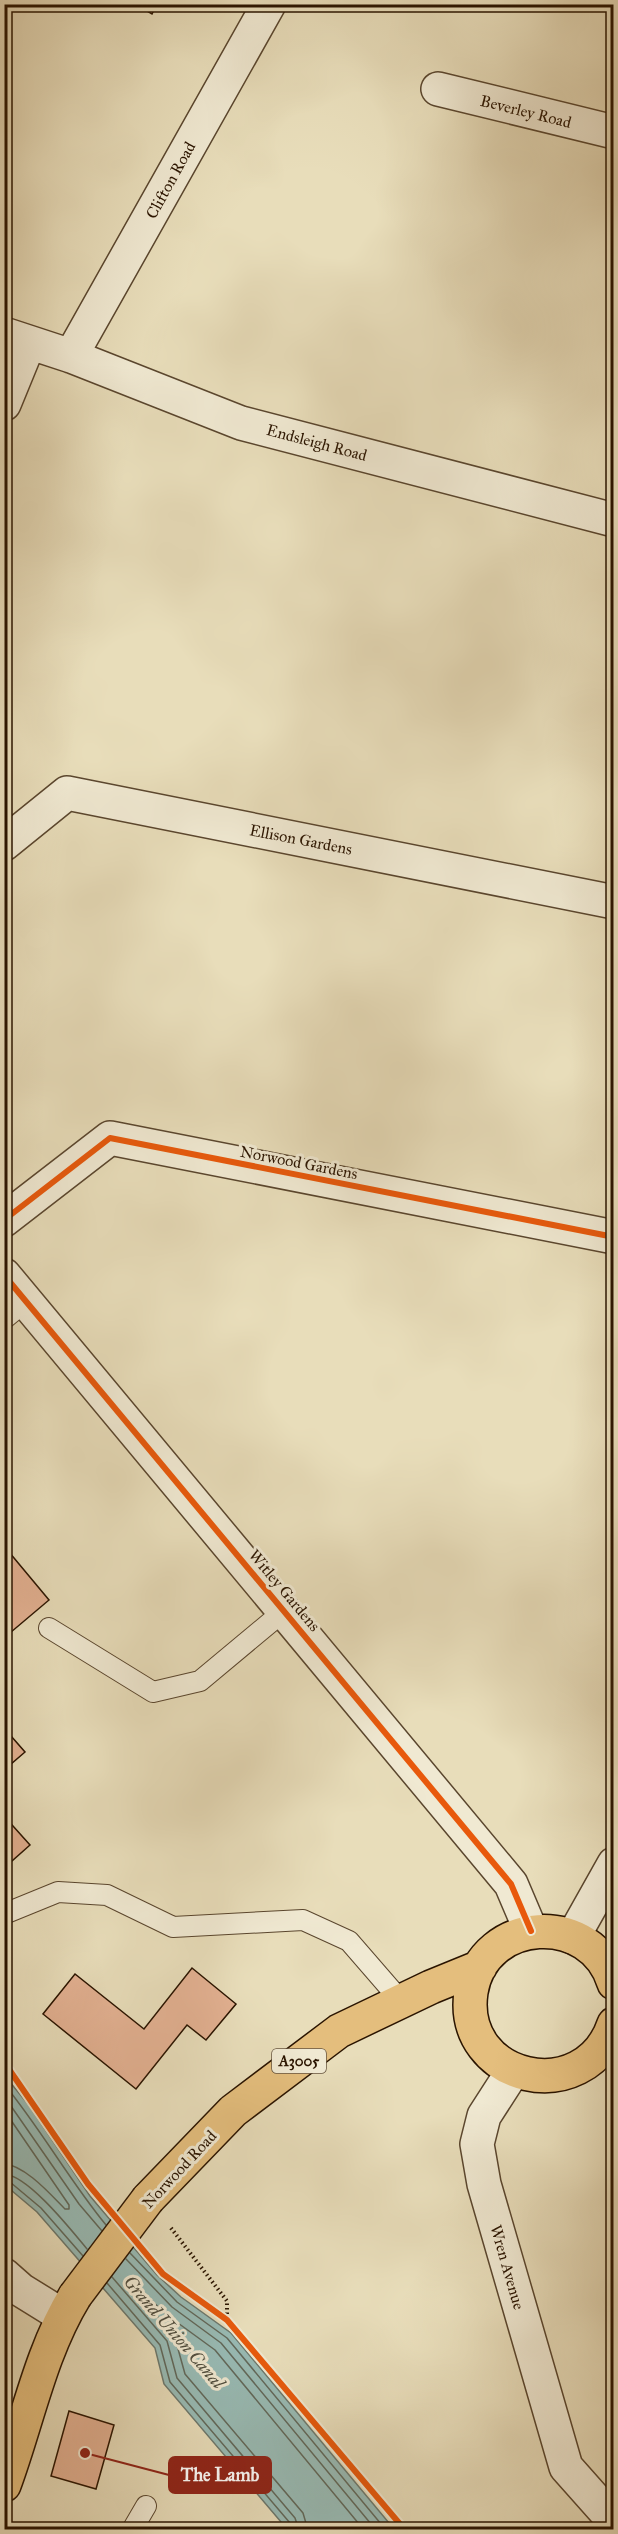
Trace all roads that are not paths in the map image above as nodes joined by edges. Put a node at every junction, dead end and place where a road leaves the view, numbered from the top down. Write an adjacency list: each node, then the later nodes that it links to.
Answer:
1 (269, 4): 5 (street, Clifton Road)
2 (438, 89): 3 (street, Beverley Road)
3 (614, 132)
4 (17, 338): 5 (street, Endsleigh Road); 6 (street, Endsleigh Road)
5 (71, 356): 7 (street, Endsleigh Road)
6 (4, 404)
7 (614, 520)
8 (4, 844): 9 (street, Ellison Gardens)
9 (614, 902)
10 (4, 1220): 11 (street, Norwood Gardens)
11 (614, 1237)
12 (4, 1275): 13 (street, Witley Gardens)
13 (15, 1310): 14 (street, Witley Gardens)
14 (284, 1611): 15 (lane); 18 (street, Witley Gardens)
15 (49, 1628)
16 (614, 1864): 19 (street)
17 (4, 1914): 22 (lane)
18 (531, 1931): 19 (main road, A3005); 20 (main road, A3005)
19 (573, 1936): 21 (main road, A3005)
20 (480, 1967): 22 (main road, Norwood Road / A3005); 24 (main road, A3005)
21 (614, 1983)
22 (401, 2001): 26 (main road, Norwood Road / A3005, bridge)
23 (614, 2024): 24 (main road, A3005)
24 (513, 2071): 29 (street, Wren Avenue)
25 (4, 2275): 26 (street)
26 (69, 2306): 27 (main road, Norwood Road / A3005)
27 (4, 2485)
28 (146, 2506): 30 (lane)
29 (614, 2521)
30 (132, 2529)

